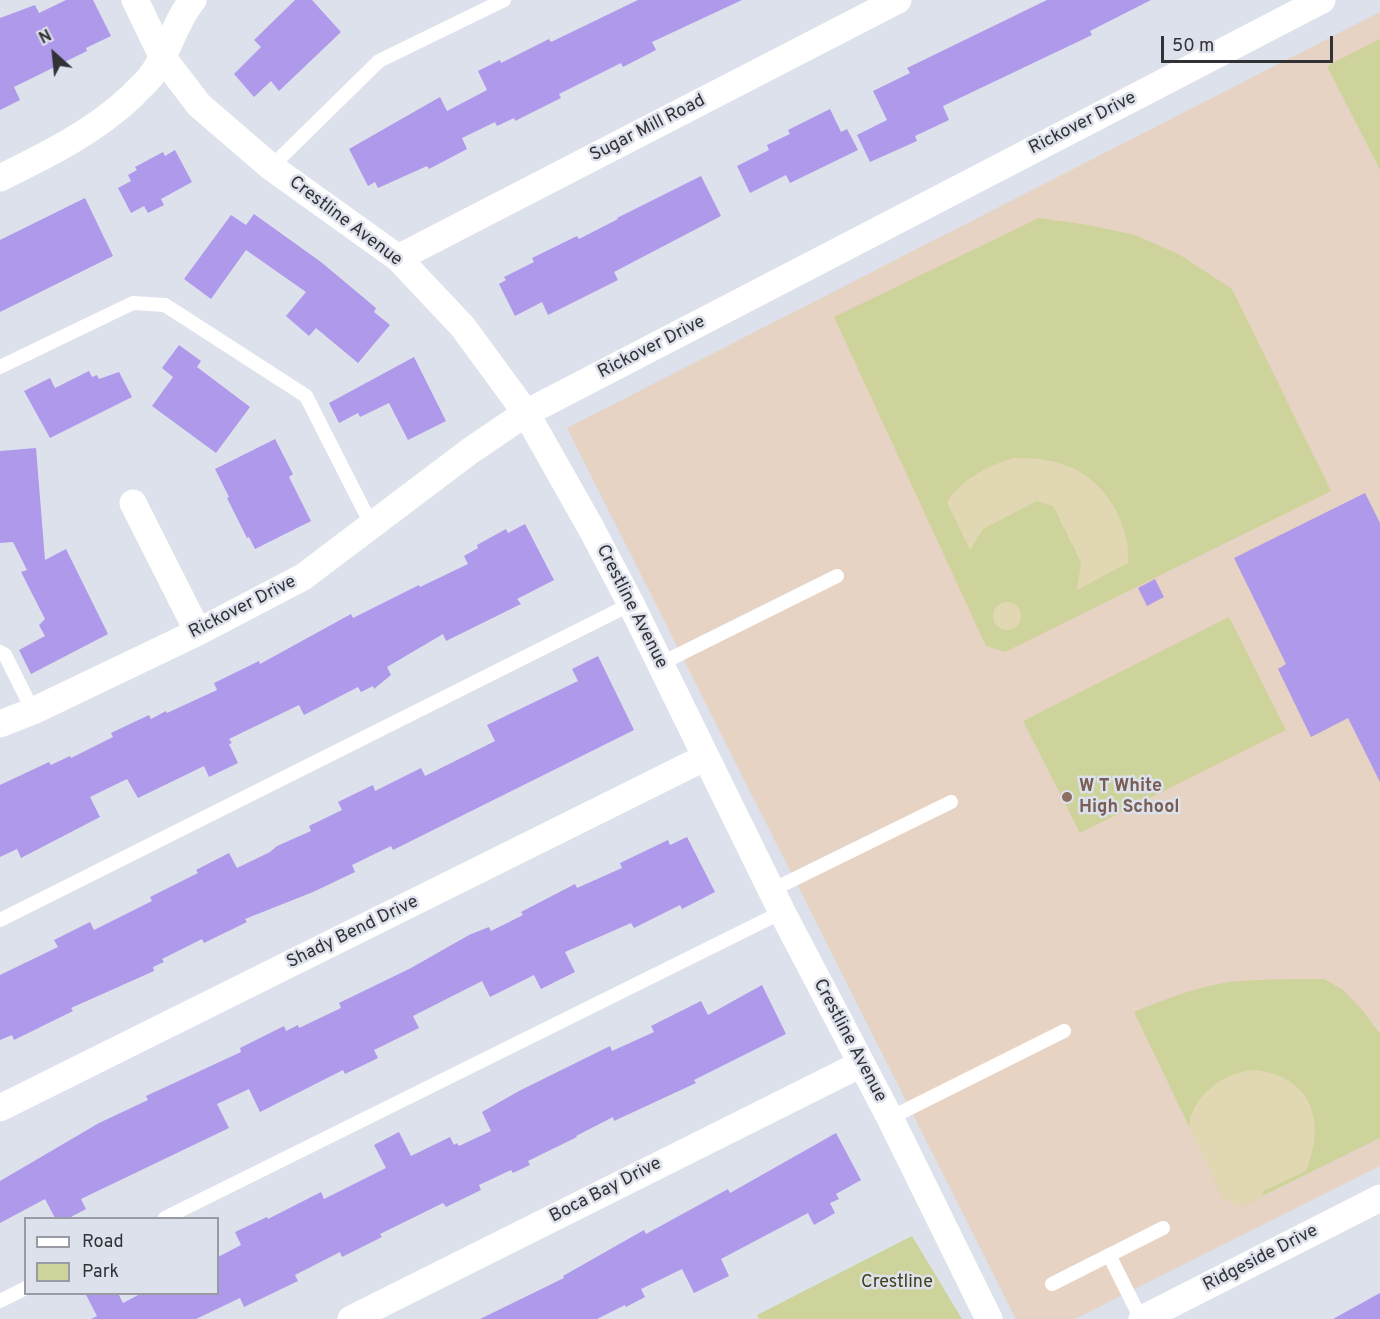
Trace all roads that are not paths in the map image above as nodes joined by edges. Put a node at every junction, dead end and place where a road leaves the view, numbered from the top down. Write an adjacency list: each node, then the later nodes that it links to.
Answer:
1 (135, 0): 7 (street, Crestline Avenue)
2 (193, 0): 7 (street)
3 (504, 0): 8 (lane)
4 (898, 0): 10 (street, Sugar Mill Road)
5 (1322, 0): 6 (street, Rickover Drive)
6 (1276, 10): 12 (street, Rickover Drive)
7 (163, 58): 8 (street, Crestline Avenue); 9 (street)
8 (271, 167): 10 (street, Crestline Avenue)
9 (0, 178)
10 (398, 258): 12 (street, Crestline Avenue)
11 (0, 367): 14 (lane)
12 (526, 414): 14 (street, Rickover Drive); 16 (street, Crestline Avenue)
13 (133, 503): 17 (street)
14 (372, 526): 17 (street, Rickover Drive)
15 (837, 576): 19 (lane)
16 (631, 604): 19 (street, Crestline Avenue); 25 (lane)
17 (198, 632): 20 (street, Rickover Drive)
18 (0, 652): 20 (lane)
19 (660, 664): 22 (street, Crestline Avenue)
20 (33, 711): 21 (street, Rickover Drive)
21 (0, 724)
22 (706, 757): 24 (street, Crestline Avenue); 28 (street, Shady Bend Drive)
23 (951, 802): 24 (lane)
24 (777, 901): 27 (street, Crestline Avenue); 31 (lane)
25 (0, 920)
26 (1064, 1031): 29 (lane)
27 (861, 1064): 29 (street, Crestline Avenue); 37 (street, Boca Bay Drive)
28 (0, 1108)
29 (890, 1118): 38 (street, Crestline Avenue)
30 (1380, 1198): 39 (street, Ridgeside Drive)
31 (167, 1217)
32 (1163, 1228): 33 (lane)
33 (1109, 1255): 34 (lane); 39 (lane)
34 (1052, 1284)
35 (24, 1289): 36 (lane)
36 (0, 1300)
37 (351, 1319)
38 (989, 1319)
39 (1141, 1319)

